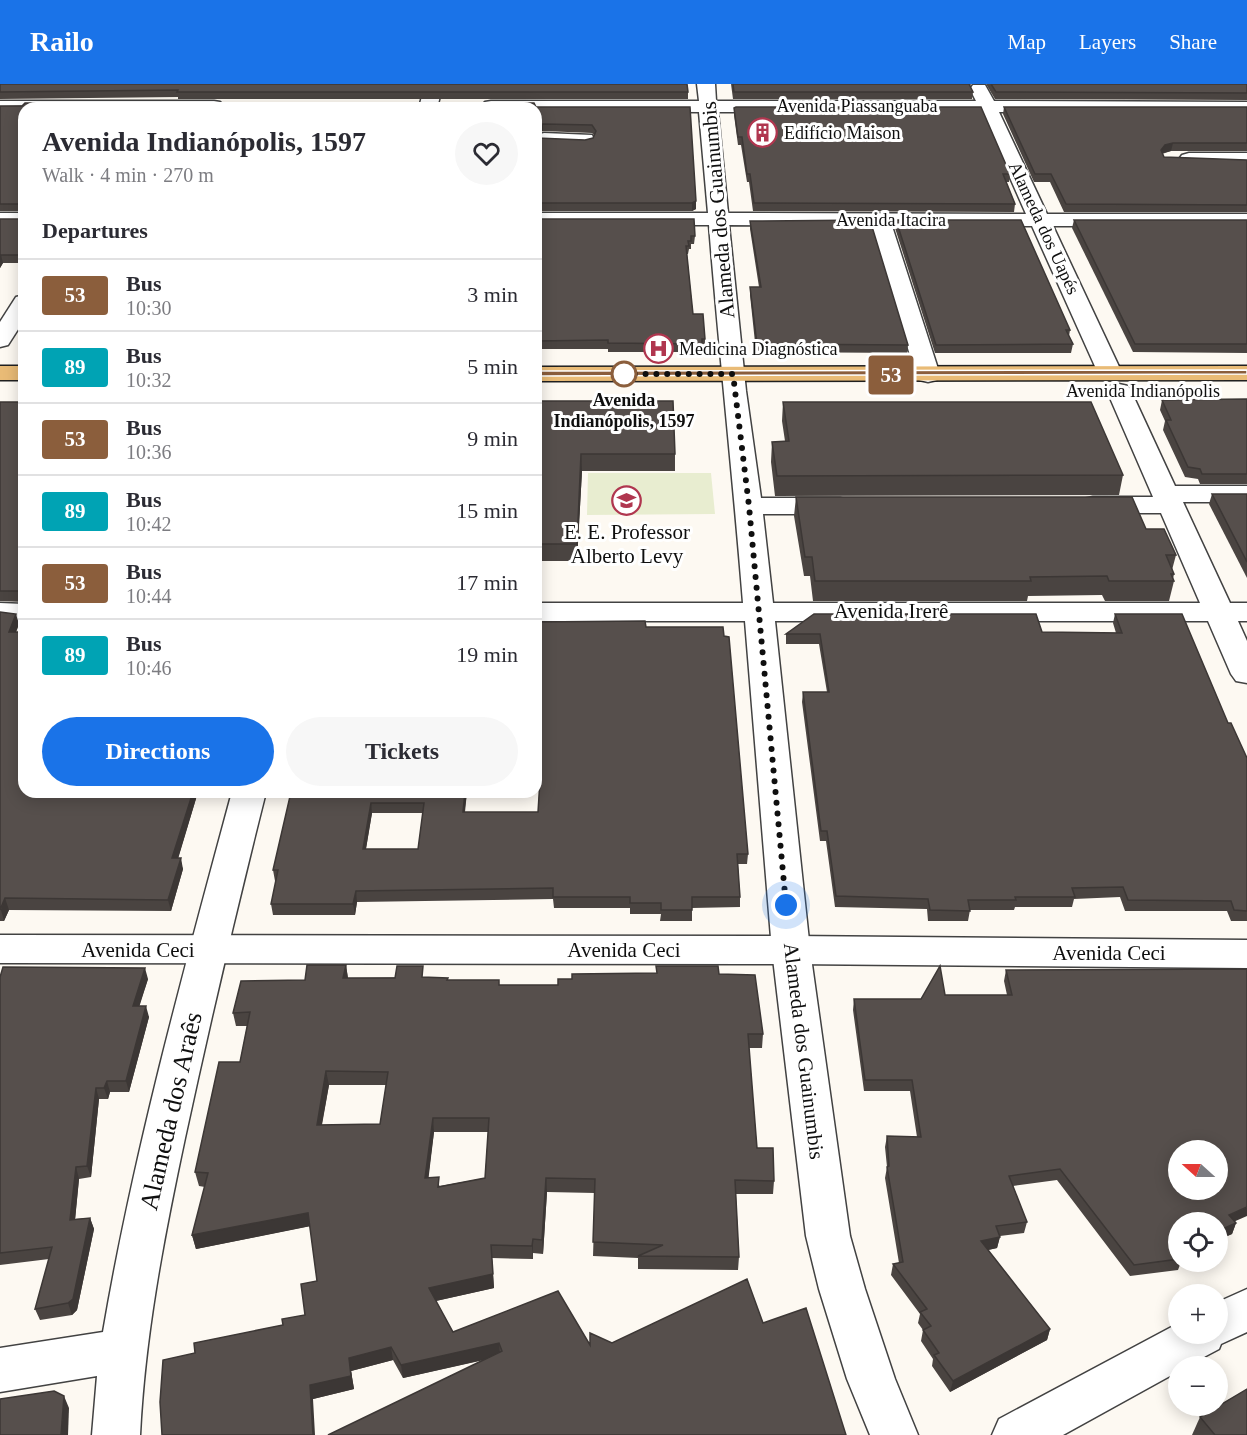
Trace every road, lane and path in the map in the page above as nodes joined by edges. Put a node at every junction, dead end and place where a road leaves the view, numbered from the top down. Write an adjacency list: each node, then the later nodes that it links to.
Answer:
1 (434, 84): 4 (street)
2 (706, 84): 11 (street, Alameda dos Guainumbis)
3 (977, 84): 9 (street, Alameda dos Uapés)
4 (430, 102)
5 (0, 106): 6 (street)
6 (18, 106)
7 (542, 106): 8 (street, Avenida Piassanguaba)
8 (569, 106): 11 (street, Avenida Piassanguaba); 13 (street)
9 (987, 106): 10 (street, Avenida Piassanguaba); 11 (street, Avenida Piassanguaba); 22 (street, Alameda dos Uapés)
10 (1247, 106)
11 (708, 107): 20 (street, Alameda dos Guainumbis)
12 (544, 139): 13 (street)
13 (565, 139): 14 (street)
14 (585, 139)
15 (1171, 159): 16 (street)
16 (1247, 159)
17 (0, 219): 18 (street)
18 (18, 219)
19 (542, 219): 20 (street, Avenida Itacira)
20 (718, 220): 21 (street, Avenida Itacira); 31 (street, Alameda dos Guainumbis)
21 (880, 220): 22 (street, Avenida Itacira); 30 (street)
22 (1041, 220): 23 (street, Avenida Itacira); 32 (street, Alameda dos Uapés)
23 (1247, 220)
24 (18, 312): 25 (street)
25 (0, 340)
26 (1247, 372): 32 (main road, Avenida Indianópolis)
27 (0, 373): 28 (main road)
28 (18, 373)
29 (542, 374): 31 (main road, Avenida Indianópolis)
30 (928, 375): 31 (main road, Avenida Indianópolis); 32 (main road, Avenida Indianópolis)
31 (734, 382): 32 (main road, Avenida Indianópolis); 35 (main road, Avenida Indianópolis); 40 (street, Alameda dos Guainumbis)
32 (1115, 382): 36 (main road, Avenida Indianópolis); 38 (street, Alameda dos Uapés)
33 (0, 389): 34 (main road)
34 (18, 389)
35 (542, 391)
36 (1247, 391)
37 (1247, 494): 38 (street)
38 (1169, 499): 39 (street); 45 (street, Alameda dos Uapés)
39 (1066, 505)
40 (749, 506): 41 (street); 42 (street, Alameda dos Guainumbis)
41 (866, 506)
42 (759, 611): 44 (street, Avenida Irerê); 45 (street, Avenida Irerê); 51 (street, Alameda dos Guainumbis)
43 (0, 612): 46 (street)
44 (542, 612)
45 (1233, 612): 47 (street, Alameda dos Uapés)
46 (18, 613)
47 (1247, 674)
48 (247, 798): 50 (street, Alameda dos Araês)
49 (0, 949): 50 (street, Avenida Ceci)
50 (208, 950): 51 (street, Avenida Ceci); 56 (street, Alameda dos Araês)
51 (791, 950): 52 (street, Avenida Ceci); 59 (street, Alameda dos Guainumbis)
52 (1247, 954)
53 (1247, 1309): 54 (street)
54 (1228, 1319)
55 (1184, 1344): 60 (street)
56 (124, 1350): 57 (street); 58 (street, Alameda dos Araês)
57 (0, 1370)
58 (116, 1435)
59 (894, 1435)
60 (1016, 1435)

